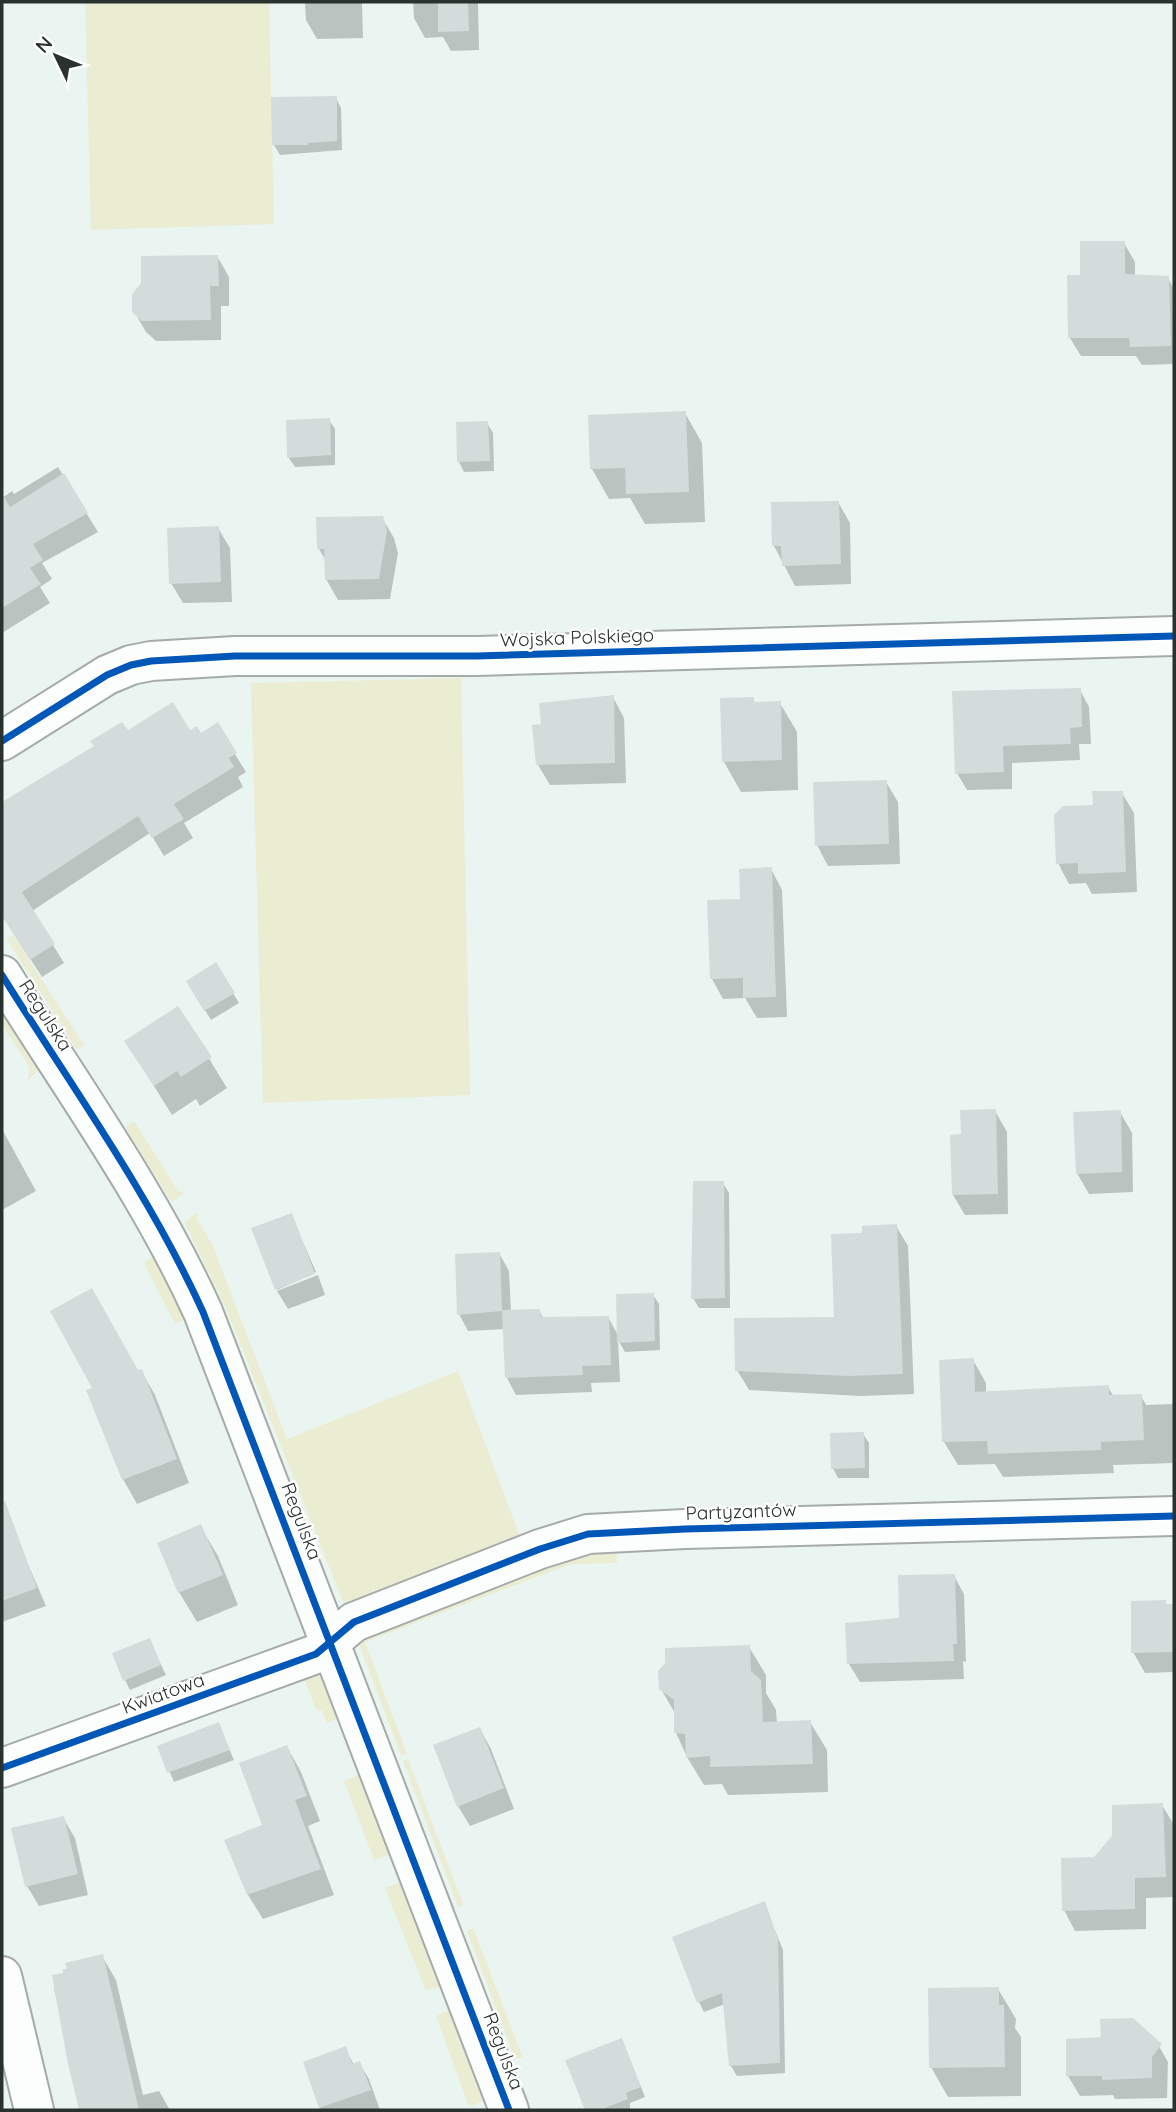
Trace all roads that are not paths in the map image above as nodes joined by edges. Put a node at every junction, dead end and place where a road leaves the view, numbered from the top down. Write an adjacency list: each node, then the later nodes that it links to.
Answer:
1 (1174, 636): 2 (street, Wojska Polskiego)
2 (2, 741)
3 (2, 975): 5 (street, Regulska)
4 (1174, 1516): 5 (street, Partyzantów)
5 (331, 1641): 6 (street, Kwiatowa); 9 (street, Regulska)
6 (2, 1768)
7 (2, 1976): 8 (street)
8 (34, 2110)
9 (509, 2110)

